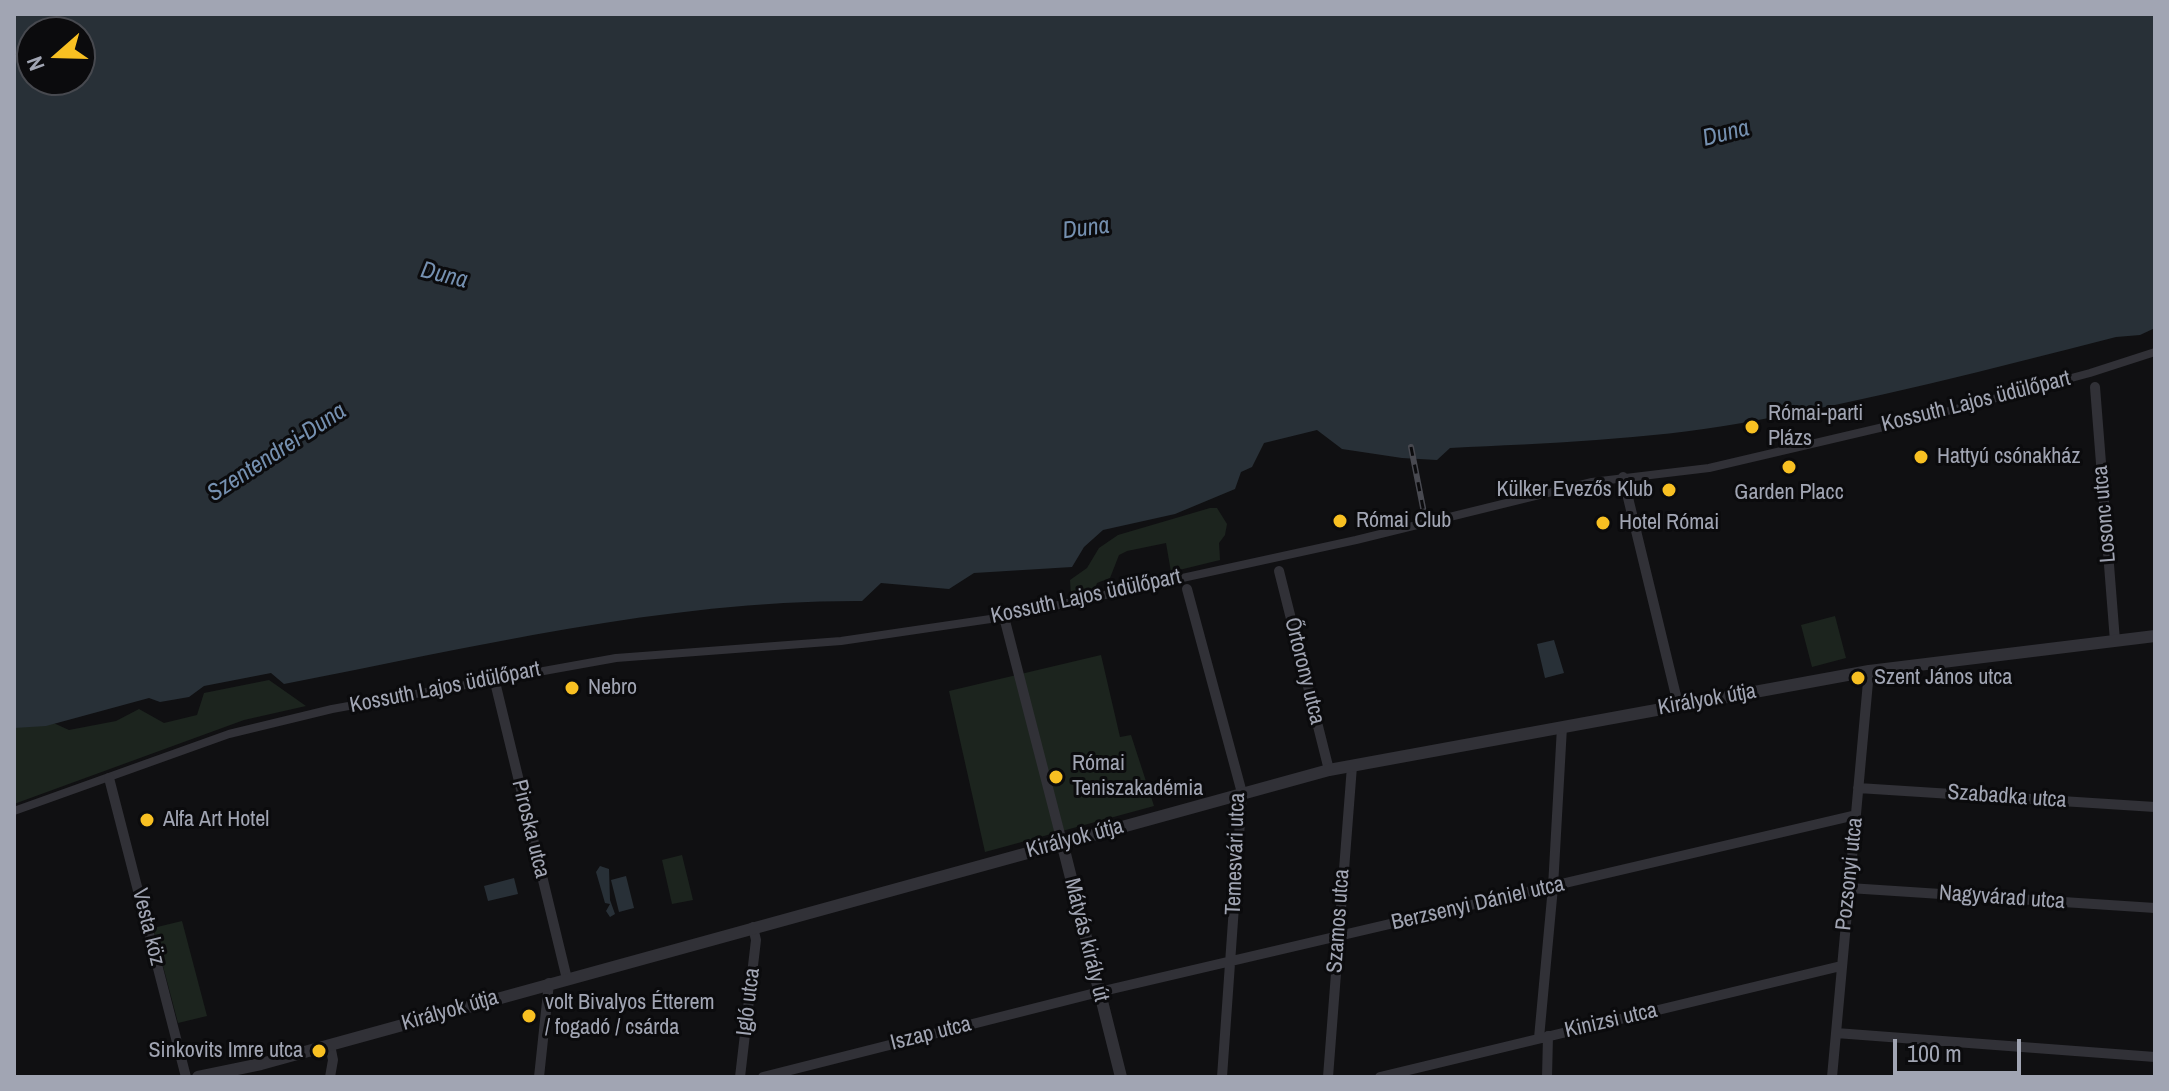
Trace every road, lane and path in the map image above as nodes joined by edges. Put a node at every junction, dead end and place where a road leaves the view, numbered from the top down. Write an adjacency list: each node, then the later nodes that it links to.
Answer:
1 (2155, 352): 3 (street, Kossuth Lajos üdülőpart)
2 (2095, 387): 8 (street, Losonc utca)
3 (1623, 477): 6 (street, Kossuth Lajos üdülőpart); 11 (street)
4 (1279, 571): 14 (street, Őrtorony utca)
5 (1187, 589): 17 (street, Temesvári utca)
6 (1004, 617): 10 (street, Kossuth Lajos üdülőpart); 21 (street, Mátyás király út)
7 (2155, 636): 8 (street, Királyok útja)
8 (2115, 641): 9 (street, Királyok útja)
9 (1869, 671): 11 (street, Királyok útja); 16 (street, Pozsonyi utca)
10 (494, 678): 15 (street, Kossuth Lajos üdülőpart); 29 (street, Piroska utca)
11 (1678, 704): 12 (street, Királyok útja)
12 (1562, 727): 13 (street, Királyok útja); 22 (street)
13 (1352, 766): 14 (street, Királyok útja); 26 (street, Szamos utca)
14 (1329, 770): 17 (street, Királyok útja)
15 (109, 778): 19 (street, Kossuth Lajos üdülőpart); 37 (street, Vesta köz)
16 (1858, 788): 18 (street, Szabadka utca); 20 (street, Pozsonyi utca)
17 (1242, 793): 21 (street, Királyok útja); 27 (street, Temesvári utca)
18 (2155, 807)
19 (14, 811)
20 (1856, 815): 22 (street, Berzsenyi Dániel utca); 23 (street, Pozsonyi utca)
21 (1062, 842): 25 (street, Királyok útja); 31 (street, Mátyás király út)
22 (1553, 887): 26 (street, Berzsenyi Dániel utca); 33 (street)
23 (1849, 888): 24 (street, Nagyvárad utca); 28 (street, Pozsonyi utca)
24 (2155, 908)
25 (753, 927): 29 (street, Királyok útja); 41 (street, Igló utca)
26 (1338, 936): 27 (street, Berzsenyi Dániel utca); 45 (street, Szamos utca)
27 (1230, 962): 31 (street, Berzsenyi Dániel utca); 44 (street, Temesvári utca)
28 (1841, 966): 32 (street, Pozsonyi utca); 33 (street, Kinizsi utca)
29 (567, 979): 30 (street, Királyok útja)
30 (549, 983): 34 (street, Királyok útja); 40 (street)
31 (1099, 992): 42 (street, Iszap utca); 43 (street, Mátyás király út)
32 (1836, 1033): 35 (street); 47 (street, Pozsonyi utca)
33 (1544, 1037): 36 (street, Kinizsi utca); 46 (street)
34 (330, 1045): 38 (street, Királyok útja); 39 (street)
35 (2155, 1057)
36 (1386, 1076)
37 (186, 1077)
38 (198, 1077)
39 (330, 1077)
40 (539, 1077)
41 (740, 1077)
42 (763, 1077)
43 (1121, 1077)
44 (1222, 1077)
45 (1328, 1077)
46 (1547, 1077)
47 (1832, 1077)

